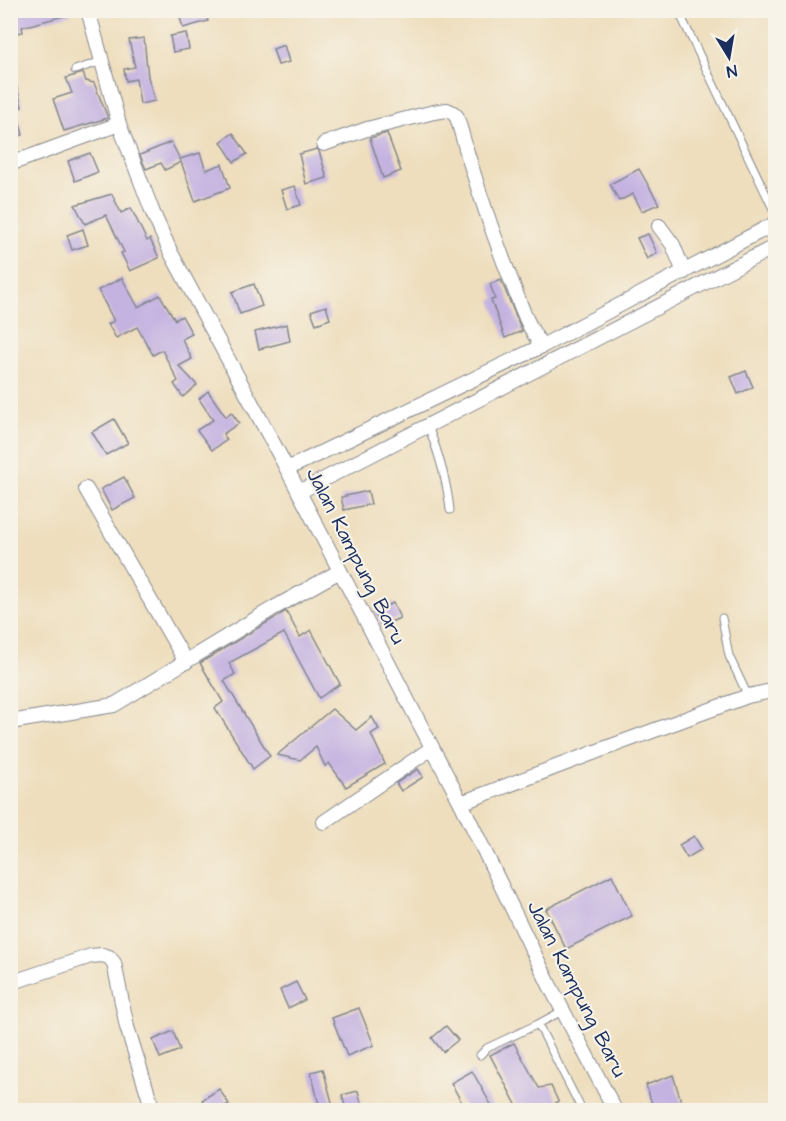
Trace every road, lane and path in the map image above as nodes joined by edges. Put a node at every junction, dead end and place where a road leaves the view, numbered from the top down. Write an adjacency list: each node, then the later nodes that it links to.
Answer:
1 (88, 10): 3 (street, Jalan Kampung Baru)
2 (678, 10): 8 (lane)
3 (102, 61): 4 (lane); 5 (street, Jalan Kampung Baru)
4 (75, 70)
5 (119, 124): 7 (street); 15 (street, Jalan Kampung Baru)
6 (324, 144): 13 (street)
7 (10, 164)
8 (776, 216)
9 (776, 223): 12 (street)
10 (659, 226): 12 (street)
11 (776, 246): 14 (street)
12 (684, 272): 13 (street)
13 (543, 346): 15 (street)
14 (428, 426): 17 (street); 18 (lane)
15 (287, 469): 17 (street, Jalan Kampung Baru)
16 (86, 489): 21 (street)
17 (299, 492): 19 (street, Jalan Kampung Baru)
18 (450, 510)
19 (340, 572): 21 (street); 25 (street, Jalan Kampung Baru)
20 (722, 618): 23 (lane)
21 (186, 662): 24 (street)
22 (776, 690): 23 (street)
23 (748, 696): 26 (street)
24 (10, 722)
25 (432, 748): 26 (street, Jalan Kampung Baru); 27 (street)
26 (461, 803): 29 (street, Jalan Kampung Baru)
27 (324, 822)
28 (10, 983): 32 (street)
29 (562, 1011): 30 (lane); 34 (street, Jalan Kampung Baru)
30 (538, 1023): 31 (lane); 33 (lane)
31 (480, 1055)
32 (153, 1110)
33 (582, 1110)
34 (615, 1110)

